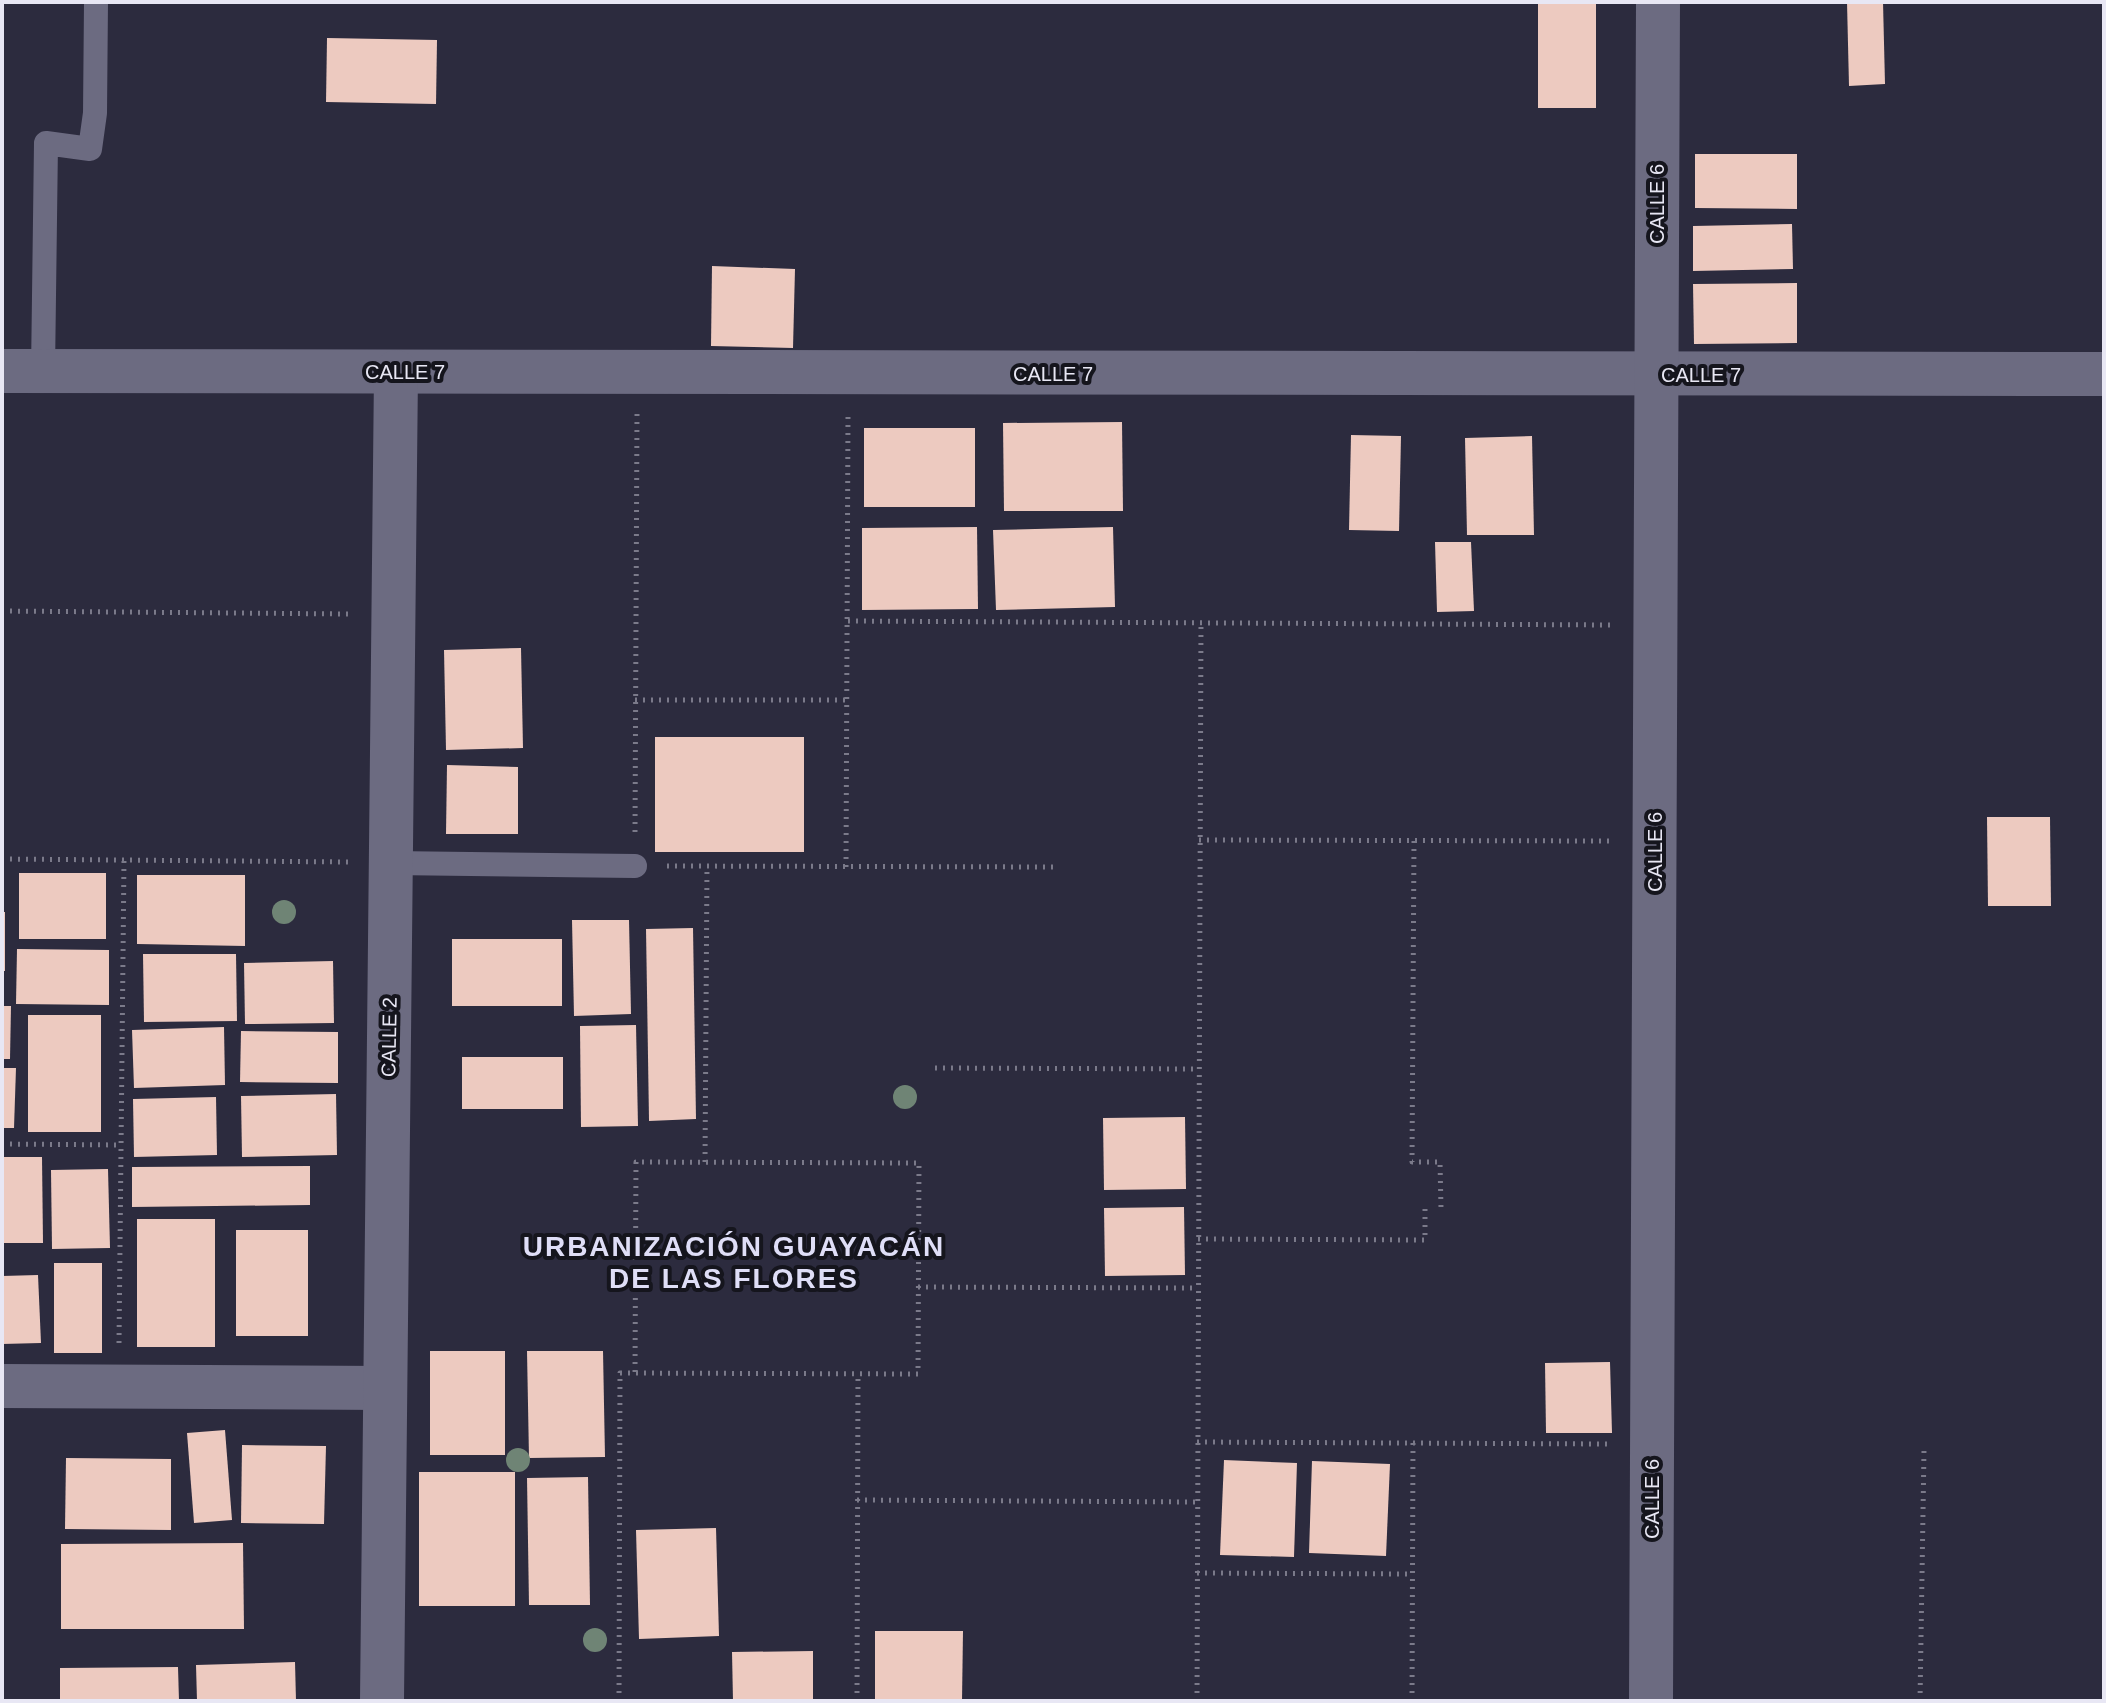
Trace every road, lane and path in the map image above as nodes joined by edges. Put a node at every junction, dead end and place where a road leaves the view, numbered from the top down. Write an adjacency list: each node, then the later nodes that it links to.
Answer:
1 (96, 2): 3 (lane)
2 (1658, 2): 8 (street, CALLE 6)
3 (22, 372): 4 (street, CALLE 7)
4 (396, 372): 5 (street, CALLE 7); 10 (street, CALLE 2)
5 (637, 373): 6 (street, CALLE 7); 14 (path)
6 (848, 374): 8 (street, CALLE 7); 11 (path)
7 (2104, 374): 8 (street, CALLE 7)
8 (1656, 375): 13 (street, CALLE 6)
9 (2, 611): 10 (path)
10 (393, 614): 21 (street, CALLE 2)
11 (848, 621): 12 (path); 15 (path)
12 (1201, 623): 13 (path); 16 (path)
13 (1656, 625): 18 (street, CALLE 6)
14 (635, 700): 15 (path); 22 (path)
15 (847, 700): 24 (path)
16 (1199, 840): 17 (path); 27 (path)
17 (1414, 841): 18 (path); 32 (path)
18 (1655, 841): 43 (street, CALLE 6)
19 (2, 859): 20 (path)
20 (124, 860): 21 (path); 29 (path)
21 (391, 863): 22 (lane); 40 (street, CALLE 2)
22 (635, 866): 23 (path)
23 (707, 866): 24 (path); 30 (path)
24 (846, 867): 25 (path)
25 (1058, 867)
26 (935, 1068): 27 (path)
27 (1199, 1069): 33 (path)
28 (2, 1144): 29 (path)
29 (121, 1145): 39 (path)
30 (705, 1162): 34 (path); 36 (path)
31 (1425, 1207): 33 (path)
32 (1441, 1208)
33 (1198, 1239): 35 (path)
34 (918, 1287): 35 (path); 37 (path)
35 (1198, 1288): 41 (path)
36 (635, 1373): 37 (path); 50 (path)
37 (858, 1374): 45 (path)
38 (2, 1386): 39 (street)
39 (118, 1387): 40 (street)
40 (385, 1388): 49 (street, CALLE 2)
41 (1197, 1442): 42 (path); 46 (path)
42 (1413, 1442): 43 (path); 48 (path)
43 (1652, 1444): 54 (street, CALLE 6)
44 (1924, 1450): 55 (path)
45 (857, 1500): 46 (path); 51 (path)
46 (1197, 1502): 47 (path)
47 (1197, 1573): 48 (path); 52 (path)
48 (1412, 1574): 53 (path)
49 (382, 1701)
50 (619, 1701)
51 (857, 1701)
52 (1197, 1701)
53 (1412, 1701)
54 (1651, 1701)
55 (1920, 1701)

